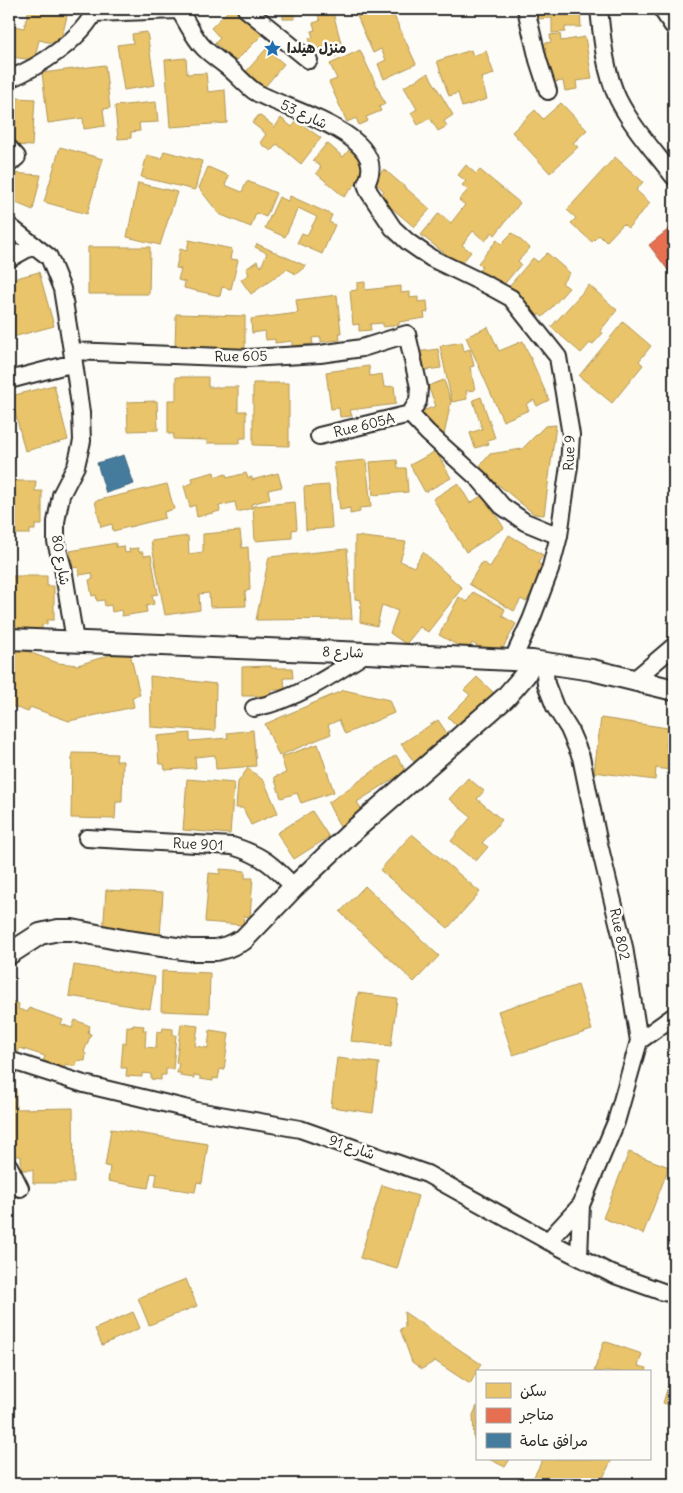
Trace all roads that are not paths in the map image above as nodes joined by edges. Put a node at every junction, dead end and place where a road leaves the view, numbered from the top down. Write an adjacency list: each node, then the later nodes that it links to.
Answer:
1 (181, 9): 6 (street, شارع 53); 18 (street, شارع 53)
2 (246, 9): 9 (street)
3 (526, 9): 11 (street)
4 (599, 9): 14 (street)
5 (664, 9): 8 (street)
6 (148, 10): 7 (street, شارع 53)
7 (95, 11): 10 (street)
8 (674, 24)
9 (309, 60)
10 (9, 79)
11 (548, 91)
12 (9, 148): 13 (street)
13 (9, 164)
14 (674, 177)
15 (9, 226): 16 (street, شارع 80)
16 (34, 245): 17 (street); 19 (street, شارع 80)
17 (9, 259)
18 (470, 277): 23 (street, Rue 9)
19 (73, 357): 20 (street, Rue 605); 21 (street, Rue 605); 25 (street, شارع 80)
20 (9, 380)
21 (410, 414): 22 (street, Rue 605A); 23 (street)
22 (319, 436)
23 (559, 536): 28 (street, Rue 9)
24 (9, 639): 25 (street, شارع 8)
25 (75, 641): 27 (street, شارع 8)
26 (674, 646): 29 (street)
27 (366, 653): 28 (street, شارع 8); 31 (street)
28 (529, 662): 29 (street, شارع 8); 33 (street); 36 (street, Rue 802)
29 (634, 680): 30 (street, شارع 8)
30 (674, 690)
31 (254, 708)
32 (88, 838): 33 (street, Rue 901)
33 (294, 887): 34 (street)
34 (9, 954)
35 (674, 1016): 36 (street)
36 (639, 1041): 40 (street, Rue 802)
37 (9, 1060): 41 (street, شارع 91)
38 (9, 1166): 39 (street)
39 (20, 1188)
40 (581, 1205): 41 (street, Rue 802); 42 (street, Rue 802)
41 (548, 1241): 42 (street, شارع 91)
42 (579, 1257): 43 (street, شارع 91)
43 (674, 1294)

